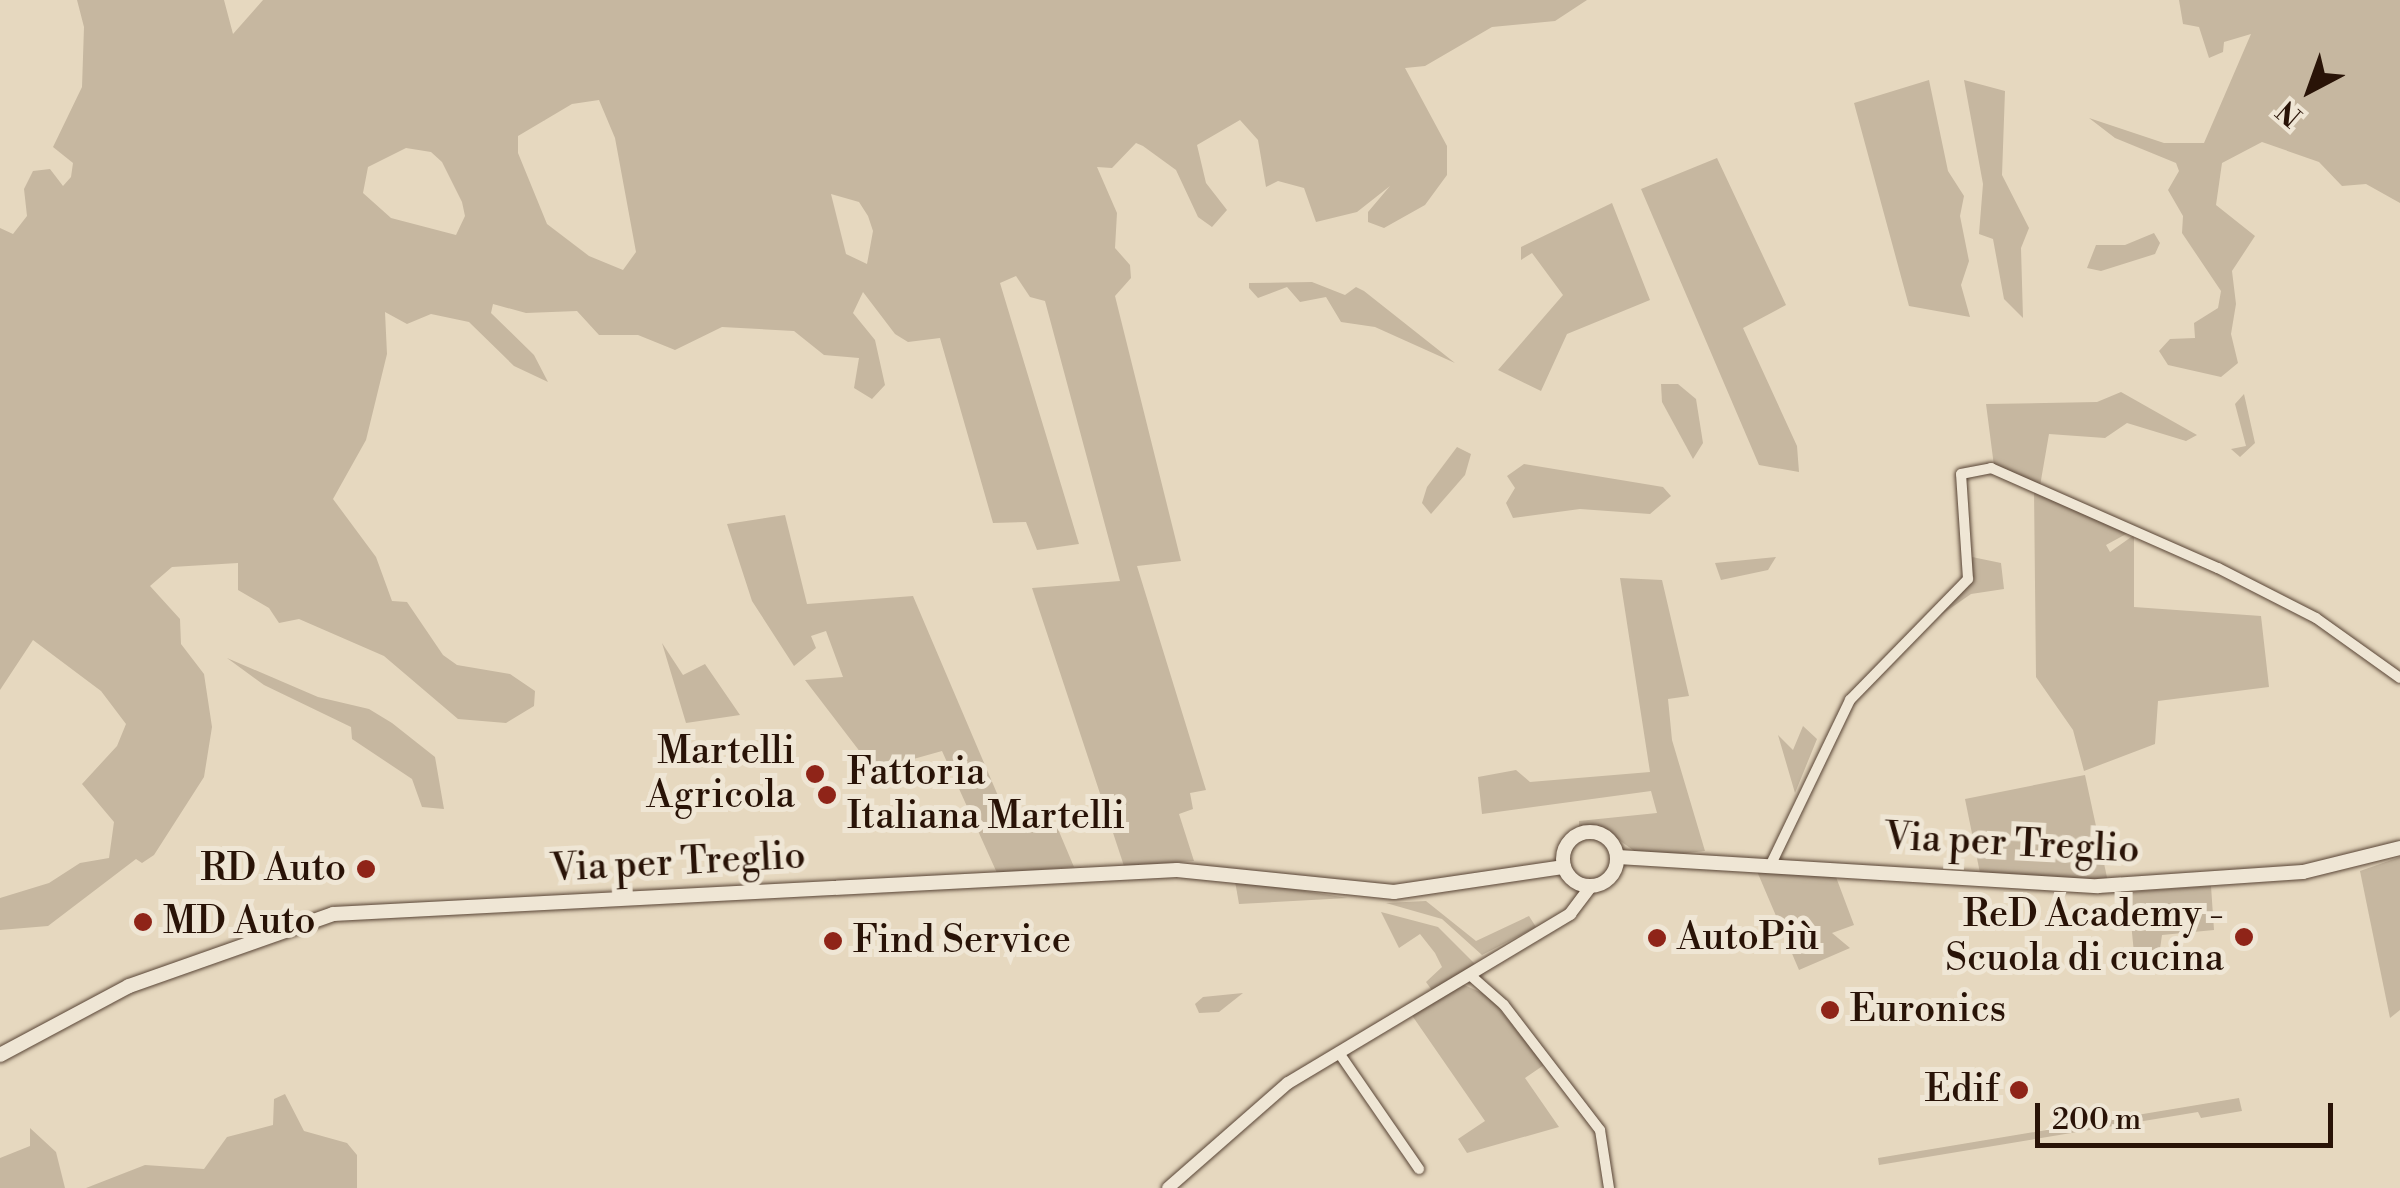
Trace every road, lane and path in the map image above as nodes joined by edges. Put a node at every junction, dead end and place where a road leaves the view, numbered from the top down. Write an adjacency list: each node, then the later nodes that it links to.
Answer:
1 (2400, 678): 4 (street)
2 (2400, 848): 4 (main road, Via per Treglio)
3 (1618, 857): 4 (main road, Via per Treglio); 5 (main road); 6 (main road)
4 (1772, 862)
5 (1564, 868): 6 (main road); 9 (main road, Via per Treglio)
6 (1590, 887): 7 (street)
7 (1470, 975): 8 (street); 12 (street)
8 (1339, 1053): 10 (street); 11 (street)
9 (0, 1054)
10 (1419, 1169)
11 (1168, 1188)
12 (1610, 1188)

